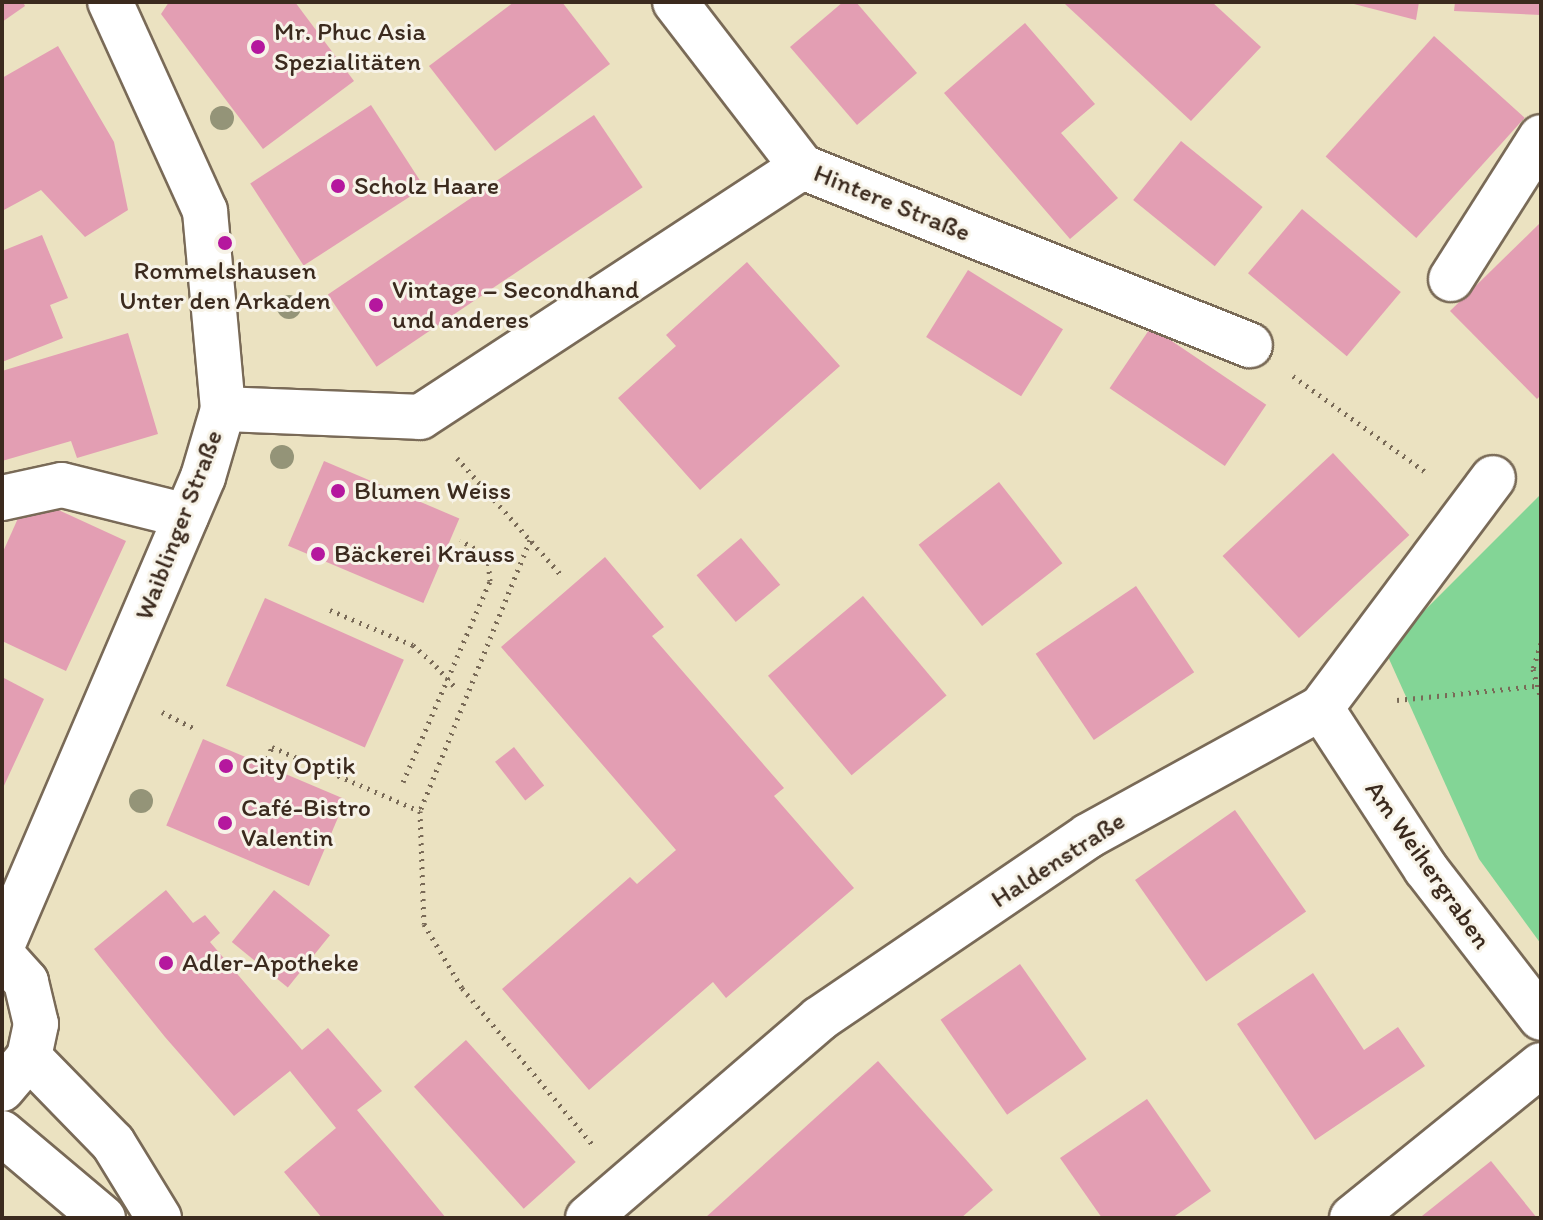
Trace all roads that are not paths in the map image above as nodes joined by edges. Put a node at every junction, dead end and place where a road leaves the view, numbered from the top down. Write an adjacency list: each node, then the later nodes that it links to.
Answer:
1 (110, 2): 7 (street, Waiblinger Straße)
2 (675, 2): 4 (street)
3 (1541, 137): 5 (street)
4 (802, 167): 6 (street, Hintere Straße); 7 (street, Hintere Straße)
5 (1451, 279)
6 (1250, 345)
7 (223, 409): 10 (street, Waiblinger Straße)
8 (1480, 490): 11 (street, Haldenstraße)
9 (2, 498): 10 (street)
10 (186, 516): 12 (street, Waiblinger Straße)
11 (1321, 708): 14 (street, Am Weihergraben); 20 (street, Haldenstraße)
12 (2, 946)
13 (2, 955): 16 (street)
14 (1541, 1018)
15 (1541, 1065): 21 (street)
16 (16, 1073): 19 (street)
17 (2, 1133): 18 (street)
18 (103, 1218)
19 (159, 1218)
20 (588, 1218)
21 (1352, 1218)

